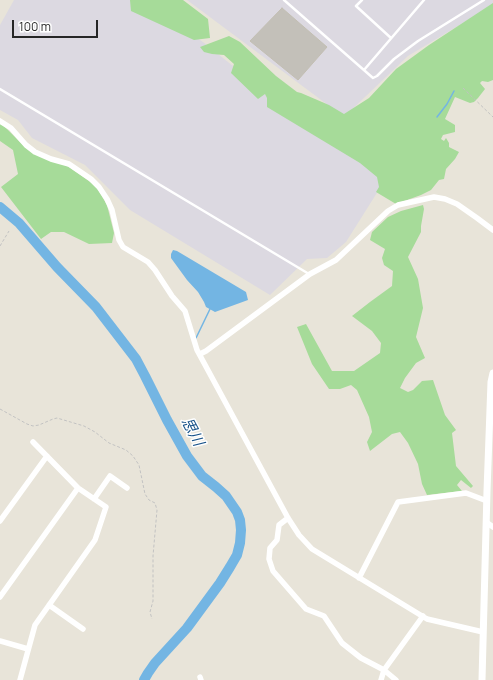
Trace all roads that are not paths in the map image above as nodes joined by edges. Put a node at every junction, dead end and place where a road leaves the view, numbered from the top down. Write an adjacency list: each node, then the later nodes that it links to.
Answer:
1 (284, 0): 6 (lane)
2 (362, 0): 5 (lane)
3 (424, 0): 5 (lane)
4 (484, 0): 6 (lane)
5 (391, 38): 6 (lane)
6 (364, 70)
7 (0, 88): 10 (lane)
8 (0, 121): 11 (street)
9 (493, 230): 10 (street)
10 (310, 274): 11 (street)
11 (200, 354): 20 (street)
12 (493, 373): 17 (street)
13 (33, 442): 14 (street)
14 (46, 456): 15 (street); 21 (street)
15 (78, 488): 18 (street); 25 (street)
16 (127, 488): 18 (street)
17 (490, 491): 19 (street)
18 (94, 499): 26 (street)
19 (487, 501): 22 (street); 24 (street)
20 (288, 518): 24 (street); 32 (street)
21 (0, 521)
22 (486, 522): 23 (street); 29 (street)
23 (493, 527)
24 (360, 578): 27 (street)
25 (0, 597)
26 (49, 605): 28 (street); 31 (street)
27 (423, 616): 29 (street); 32 (street)
28 (83, 629)
29 (483, 632): 36 (street)
30 (0, 641): 31 (street)
31 (28, 649): 33 (street)
32 (384, 670): 34 (street); 35 (street)
33 (20, 680)
34 (381, 680)
35 (396, 680)
36 (482, 680)

